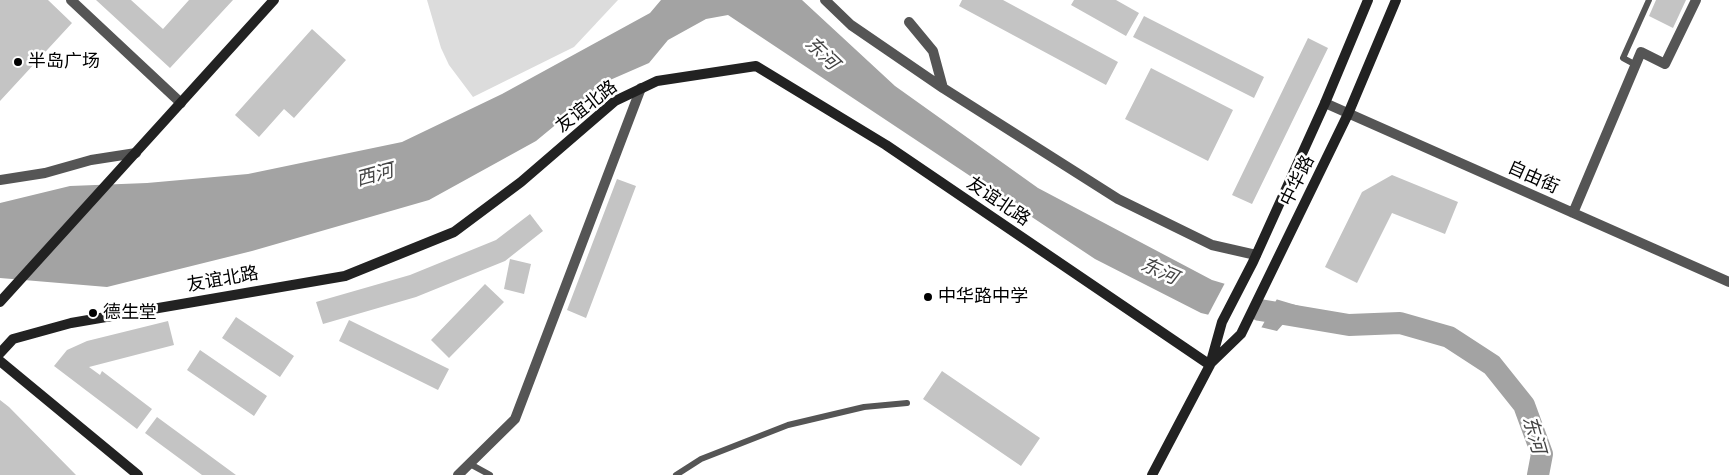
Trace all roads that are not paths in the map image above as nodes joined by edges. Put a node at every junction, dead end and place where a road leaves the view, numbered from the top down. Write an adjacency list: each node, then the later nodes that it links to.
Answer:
1 (71, 0): 12 (street)
2 (274, 0): 12 (street)
3 (825, 0): 11 (street)
4 (1368, 0): 13 (street, 中华路)
5 (1396, 0): 14 (street, 中华路)
6 (1649, 0): 9 (lane)
7 (1696, 0): 9 (street)
8 (909, 22): 11 (street)
9 (1636, 65): 17 (street)
10 (641, 88): 21 (street, 友谊北路); 23 (street, 友谊北路); 25 (street)
11 (943, 88): 18 (street)
12 (181, 103): 15 (street)
13 (1325, 103): 14 (street, 自由街); 18 (street, 中华路)
14 (1348, 114): 17 (street, 自由街); 23 (street, 中华路)
15 (136, 153): 16 (street); 20 (street)
16 (0, 180)
17 (1573, 213): 19 (street, 自由街)
18 (1255, 258): 23 (street, 中华路)
19 (1729, 282)
20 (0, 302)
21 (0, 353)
22 (0, 361): 26 (street)
23 (1210, 365): 30 (street, 中华路)
24 (907, 403): 29 (lane)
25 (470, 464): 27 (street); 28 (lane)
26 (138, 475)
27 (458, 475)
28 (490, 475)
29 (676, 475)
30 (1152, 475)

